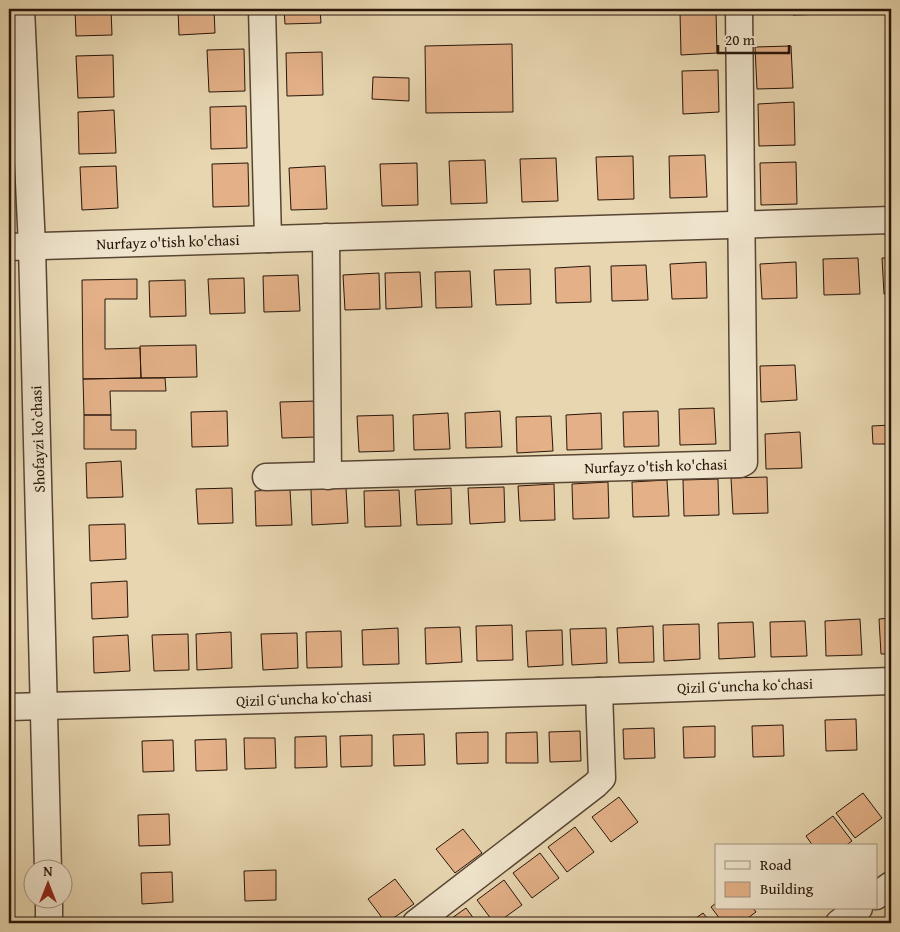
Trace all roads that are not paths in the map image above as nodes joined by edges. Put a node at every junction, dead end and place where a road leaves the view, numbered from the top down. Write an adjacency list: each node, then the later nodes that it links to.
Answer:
1 (21, 9): 8 (street, Shofayzi koʻchasi)
2 (262, 9): 7 (street)
3 (739, 9): 5 (street, Nurfayz o'tish ko'chasi)
4 (891, 220): 5 (street, Nurfayz o'tish ko'chasi)
5 (740, 223): 6 (street, Nurfayz o'tish ko'chasi); 9 (street, Nurfayz o'tish ko'chasi)
6 (326, 237): 7 (street, Nurfayz o'tish ko'chasi); 9 (street)
7 (268, 239): 8 (street, Nurfayz o'tish ko'chasi)
8 (20, 247): 14 (street, Shofayzi koʻchasi)
9 (328, 476): 10 (street, Nurfayz o'tish ko'chasi)
10 (266, 477)
11 (891, 681): 12 (street, Qizil Gʻuncha koʻchasi)
12 (598, 691): 14 (street, Qizil Gʻuncha koʻchasi); 21 (street)
13 (9, 706): 14 (street, Qizil Gʻuncha koʻchasi)
14 (45, 706): 15 (street, Shofayzi koʻchasi)
15 (48, 860)
16 (891, 885): 17 (street)
17 (878, 895)
18 (49, 910): 20 (street)
19 (856, 910): 22 (street)
20 (49, 923)
21 (416, 923)
22 (839, 923)

